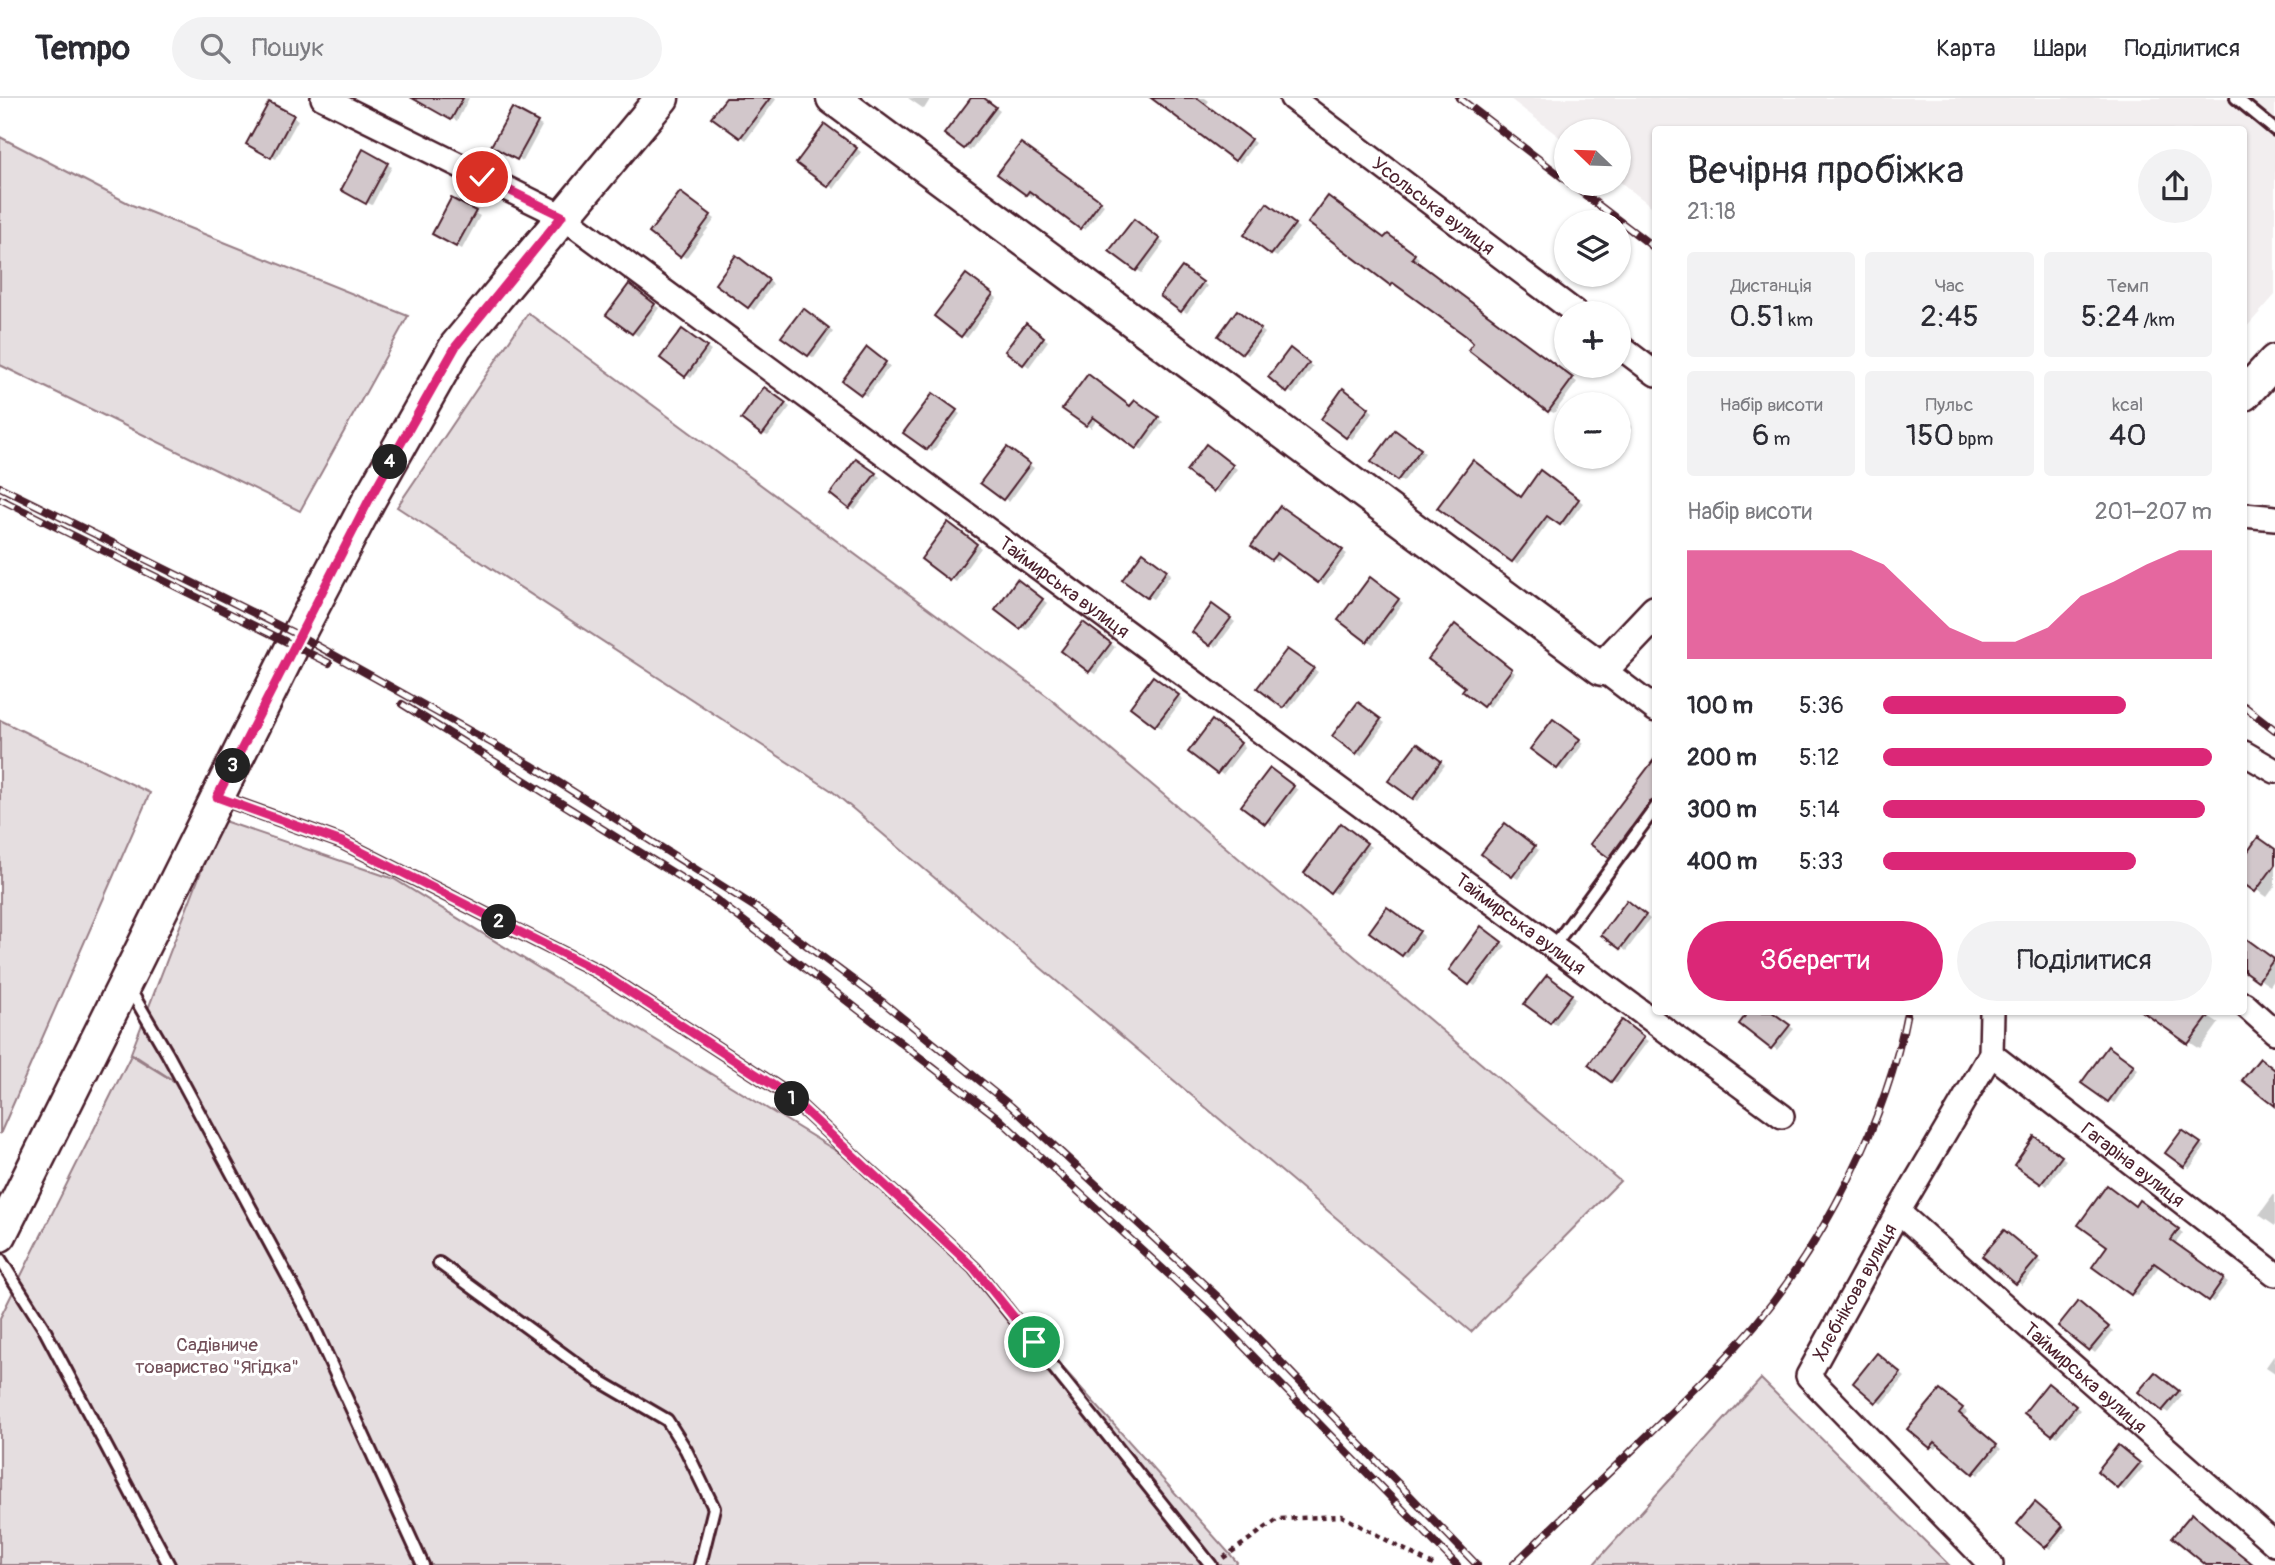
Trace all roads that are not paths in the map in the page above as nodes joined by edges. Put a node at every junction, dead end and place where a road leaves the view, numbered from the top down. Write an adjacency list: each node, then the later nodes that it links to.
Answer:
1 (323, 98): 7 (street, Таймирська вулиця)
2 (662, 98): 7 (main road)
3 (833, 98): 16 (main road)
4 (1292, 98): 8 (street, Усольська вулиця)
5 (2236, 98): 6 (lane)
6 (2275, 130)
7 (562, 216): 20 (main road); 22 (street, Таймирська вулиця)
8 (1560, 301)
9 (1631, 355): 11 (street)
10 (2275, 360): 12 (main road)
11 (1652, 371)
12 (2247, 391)
13 (2247, 515): 14 (street)
14 (2275, 518)
15 (1652, 616): 16 (main road)
16 (1602, 669): 17 (street)
17 (1652, 707)
18 (2247, 755): 19 (street)
19 (2275, 771)
20 (217, 797): 23 (main road); 38 (lane)
21 (1652, 812): 22 (lane)
22 (1553, 947): 28 (street, Таймирська вулиця)
23 (125, 983): 30 (main road); 36 (lane)
24 (2247, 1007): 26 (street)
25 (1992, 1015): 27 (street, Хлєбнікова вулиця)
26 (2275, 1032)
27 (1991, 1054): 29 (street, Хлєбнікова вулиця); 33 (street, Гагаріна вулиця)
28 (1782, 1116)
29 (1898, 1212): 34 (street, Таймирська вулиця); 39 (street, Хлєбнікова вулиця)
30 (0, 1235)
31 (0, 1259): 35 (lane)
32 (439, 1263): 37 (lane)
33 (2275, 1274)
34 (2275, 1544)
35 (169, 1565)
36 (423, 1565)
37 (700, 1565)
38 (1212, 1565)
39 (1991, 1565)

